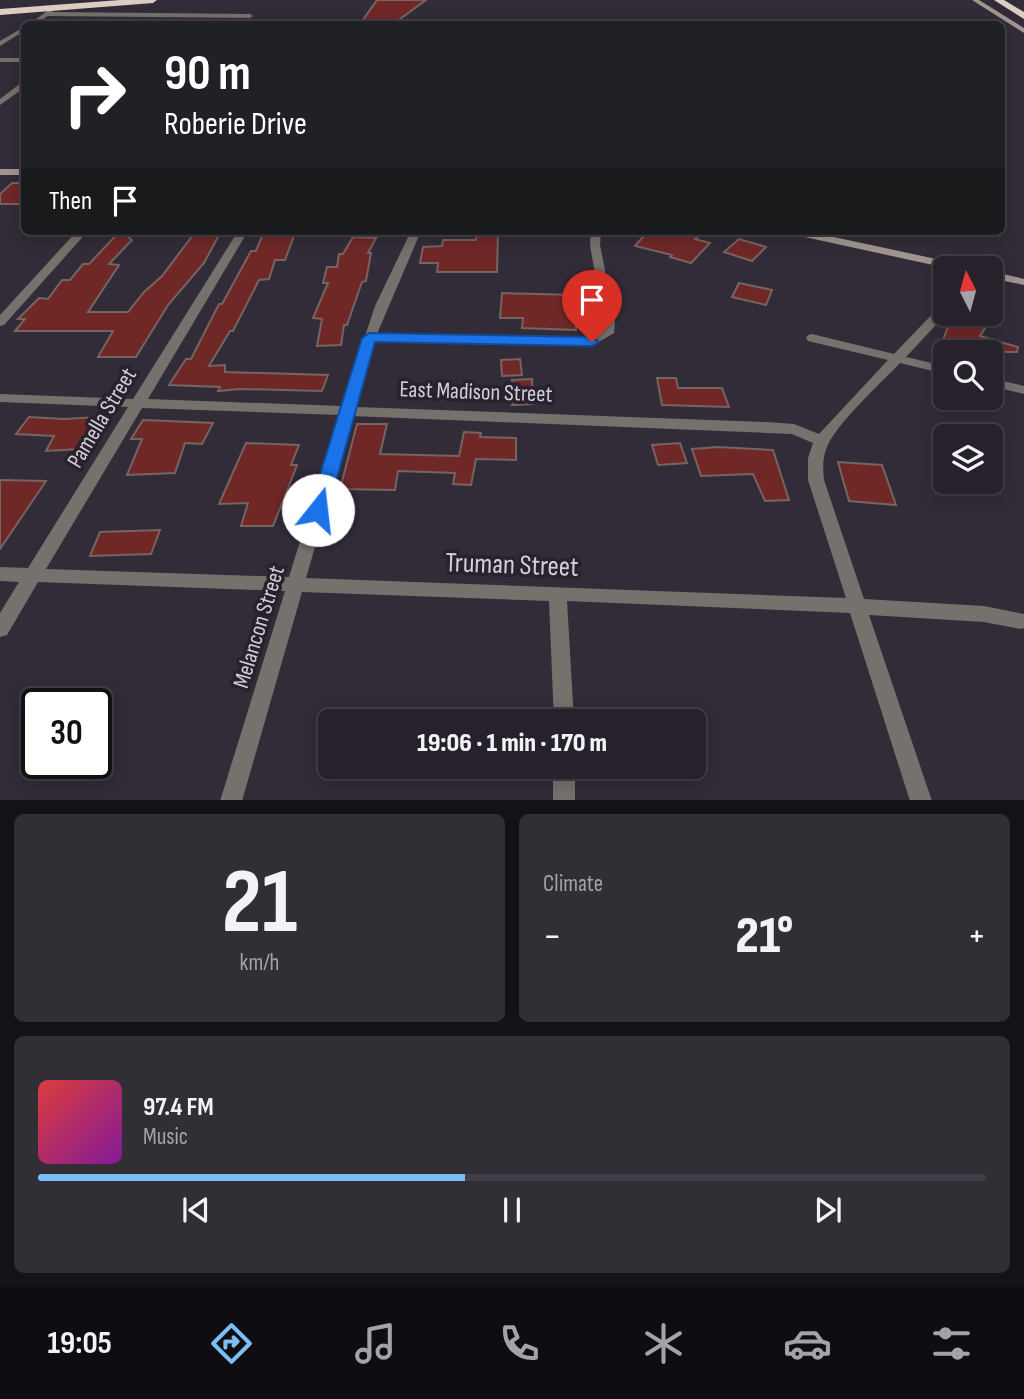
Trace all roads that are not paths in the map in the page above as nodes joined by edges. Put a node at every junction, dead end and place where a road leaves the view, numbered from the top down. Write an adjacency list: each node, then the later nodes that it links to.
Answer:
1 (106, 0): 5 (street)
2 (153, 0): 5 (highway)
3 (975, 0): 12 (street)
4 (998, 0): 8 (highway)
5 (96, 6): 6 (highway)
6 (51, 11): 7 (highway); 9 (street); 10 (street)
7 (0, 12)
8 (1024, 16)
9 (36, 21)
10 (245, 21)
11 (21, 31): 13 (street)
12 (1024, 31)
13 (0, 44)
14 (0, 60): 15 (street)
15 (21, 60)
16 (21, 87): 17 (street)
17 (0, 103)
18 (0, 172): 19 (street)
19 (21, 172)
20 (79, 235): 29 (street)
21 (241, 235): 37 (street, Pamella Street)
22 (414, 235): 30 (street, Melancon Street)
23 (596, 235): 30 (street)
24 (810, 235): 25 (street)
25 (933, 261)
26 (1003, 277): 27 (street)
27 (1024, 282)
28 (933, 321): 32 (street)
29 (0, 322)
30 (369, 338): 38 (street, Melancon Street)
31 (812, 338): 32 (street)
32 (897, 359): 33 (street); 39 (street)
33 (933, 367)
34 (1003, 385): 35 (street)
35 (1024, 390)
36 (0, 398): 37 (street, East Madison Street)
37 (138, 402): 38 (street, East Madison Street); 41 (street, Pamella Street)
38 (348, 410): 39 (street, East Madison Street); 42 (street, Melancon Street)
39 (821, 441): 44 (street)
40 (0, 575): 41 (street, Truman Street)
41 (33, 576): 42 (street, Truman Street); 46 (street, Pamella Street)
42 (296, 586): 43 (street, Truman Street); 49 (street, Melancon Street)
43 (558, 594): 44 (street, Truman Street); 47 (street)
44 (859, 608): 45 (street, Truman Street); 51 (street)
45 (1023, 619)
46 (0, 629)
47 (563, 709)
48 (564, 779): 50 (street)
49 (232, 800)
50 (564, 800)
51 (921, 800)

